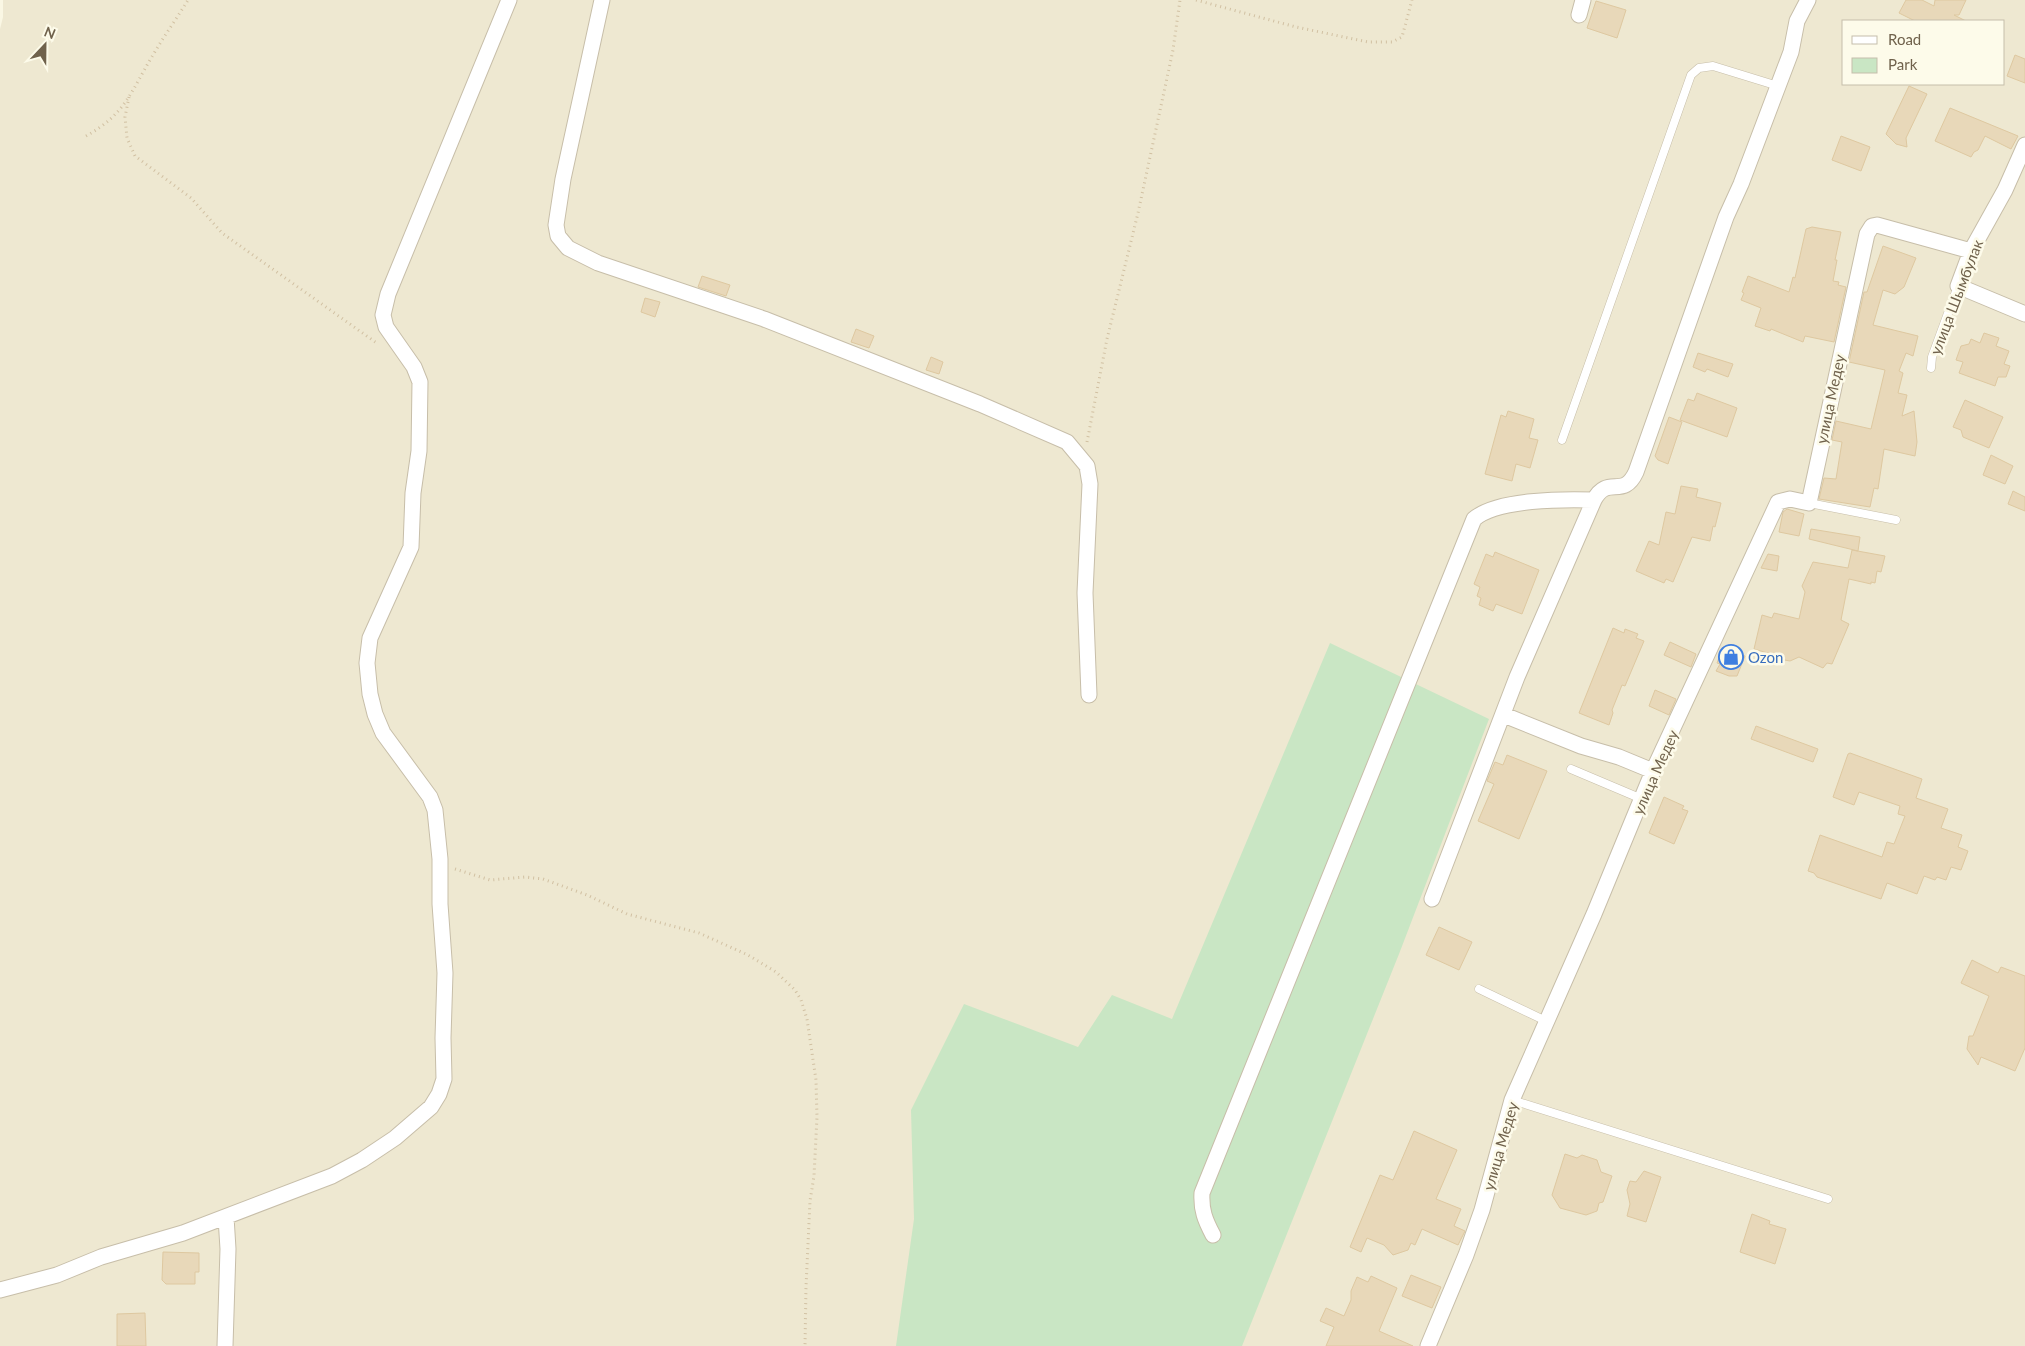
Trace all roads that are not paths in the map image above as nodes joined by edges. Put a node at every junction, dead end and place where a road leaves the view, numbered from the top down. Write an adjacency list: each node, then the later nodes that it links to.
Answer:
1 (508, 0): 26 (street)
2 (602, 0): 16 (street)
3 (1584, 0): 5 (street)
4 (1808, 0): 6 (street)
5 (1579, 15)
6 (1778, 86): 12 (lane); 13 (street)
7 (2025, 145): 8 (street, улица Шымбулак)
8 (1971, 251): 9 (street, улица Шымбулак); 14 (street, улица Медеу)
9 (1958, 286): 10 (street); 11 (lane, улица Шымбулак)
10 (2025, 314)
11 (1931, 368)
12 (1562, 440)
13 (1594, 500): 17 (street); 27 (street)
14 (1809, 503): 15 (lane); 19 (street, улица Медеу)
15 (1896, 520)
16 (1089, 696)
17 (1504, 715): 19 (street); 21 (street)
18 (1571, 768): 20 (lane)
19 (1653, 771): 20 (street, улица Медеу)
20 (1642, 799): 23 (street, улица Медеу)
21 (1432, 899)
22 (1479, 989): 23 (lane)
23 (1548, 1022): 24 (street, улица Медеу)
24 (1512, 1100): 25 (lane); 30 (street, улица Медеу)
25 (1828, 1199)
26 (226, 1217): 28 (street); 29 (street)
27 (1213, 1235)
28 (0, 1290)
29 (225, 1346)
30 (1428, 1346)

